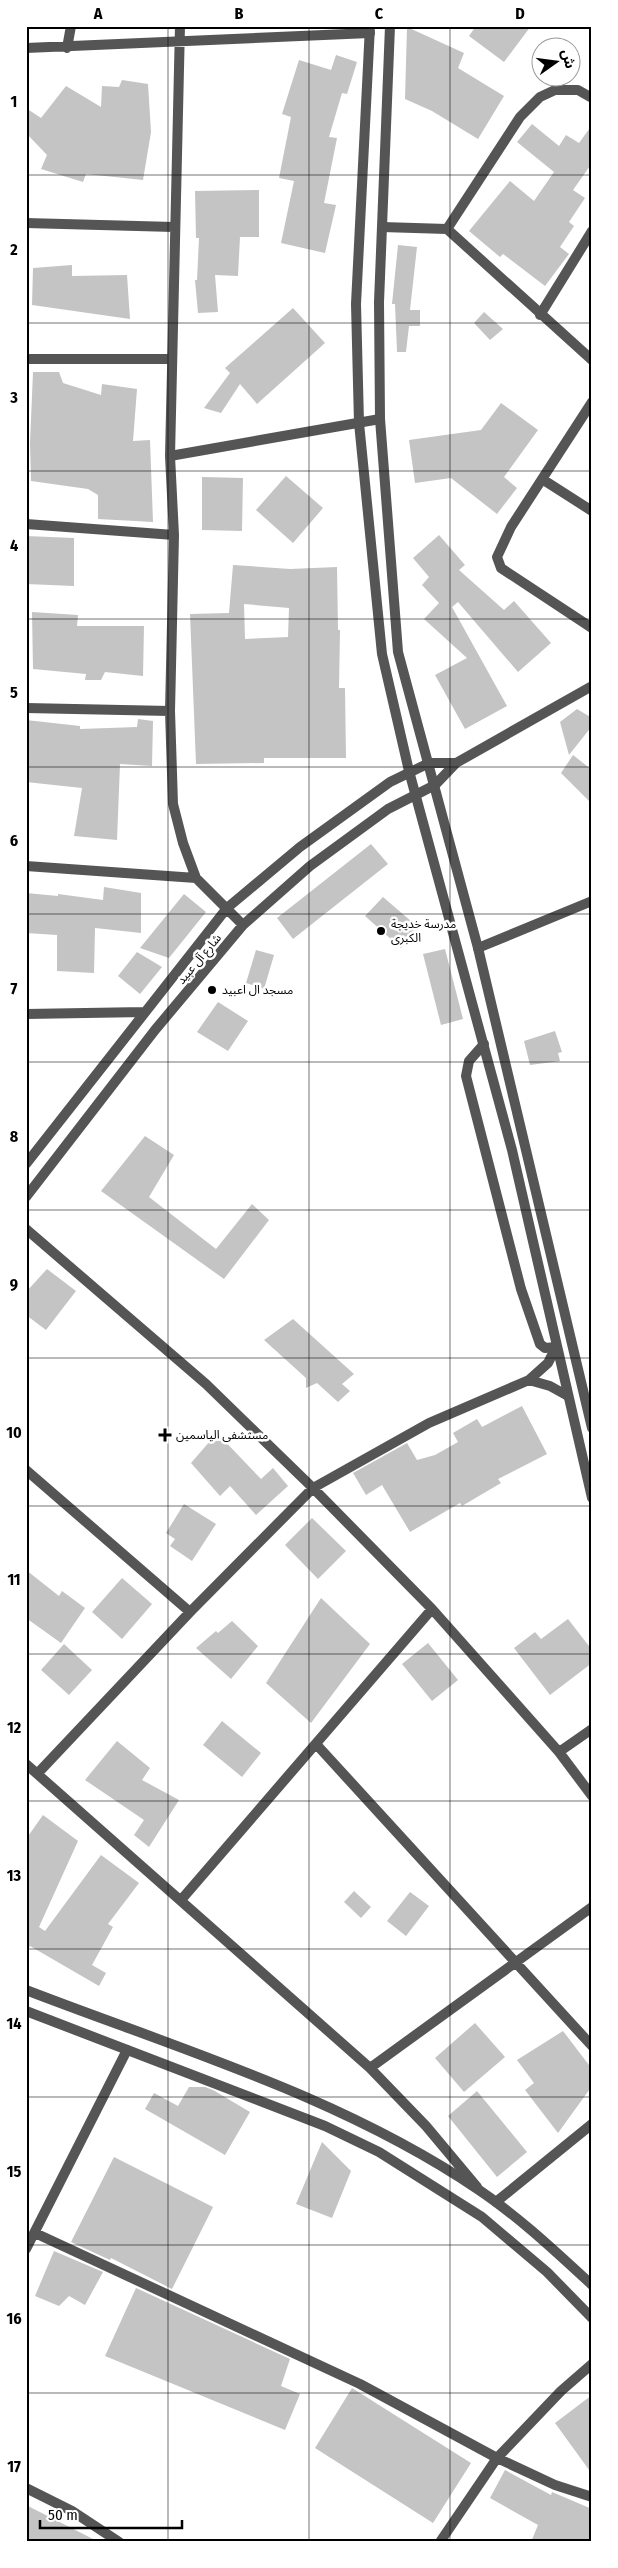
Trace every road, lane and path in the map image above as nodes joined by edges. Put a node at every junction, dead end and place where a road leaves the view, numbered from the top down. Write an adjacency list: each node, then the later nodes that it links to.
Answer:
1 (70, 26): 9 (street)
2 (180, 26): 7 (street)
3 (273, 26): 6 (street)
4 (390, 26): 13 (street)
5 (370, 30): 6 (street); 22 (street)
6 (272, 38): 7 (street)
7 (179, 43): 9 (street); 12 (street)
8 (26, 48): 9 (street)
9 (67, 48)
10 (592, 98): 14 (street)
11 (26, 223): 12 (street)
12 (174, 227): 18 (street)
13 (382, 227): 14 (street); 21 (street)
14 (447, 229): 16 (street)
15 (592, 231): 16 (street)
16 (540, 315): 19 (street)
17 (26, 359): 18 (street)
18 (172, 359): 23 (street)
19 (592, 360)
20 (592, 402): 24 (street)
21 (380, 419): 22 (street); 32 (street)
22 (360, 423): 23 (street); 34 (street)
23 (170, 456): 27 (street)
24 (542, 479): 25 (street); 28 (street)
25 (592, 511)
26 (26, 524): 27 (street)
27 (174, 535): 31 (street)
28 (592, 628)
29 (592, 686): 33 (street)
30 (26, 708): 31 (street)
31 (170, 711): 38 (street)
32 (428, 763): 33 (street); 34 (street, شارع آل عبيد); 35 (street)
33 (456, 763): 35 (street, شارع آل عبيد)
34 (409, 771): 36 (street); 40 (street, شارع آل عبيد)
35 (435, 784): 36 (street, شارع آل عبيد); 42 (street)
36 (417, 794): 41 (street, شارع آل عبيد); 45 (street)
37 (26, 866): 38 (street)
38 (196, 878): 40 (street)
39 (592, 901): 42 (street)
40 (227, 908): 41 (street); 43 (street, شارع آل عبيد)
41 (244, 925): 47 (street, شارع آل عبيد)
42 (478, 948): 53 (street)
43 (145, 1012): 44 (street); 46 (street, شارع آل عبيد)
44 (26, 1014)
45 (484, 1044): 50 (street); 50 (street)
46 (26, 1164)
47 (26, 1197)
48 (26, 1222): 49 (street)
49 (30, 1231): 55 (street)
50 (556, 1347): 51 (street); 52 (street)
51 (529, 1380): 52 (street); 55 (street)
52 (568, 1396): 56 (street)
53 (592, 1428)
54 (26, 1470): 58 (street)
55 (313, 1488): 57 (street); 58 (street)
56 (592, 1498)
57 (432, 1609): 60 (street); 61 (street)
58 (190, 1612): 63 (street)
59 (592, 1729): 61 (street)
60 (316, 1744): 65 (street); 67 (street)
61 (559, 1752): 64 (street)
62 (26, 1764): 63 (street)
63 (38, 1773): 65 (street)
64 (592, 1796)
65 (181, 1900): 72 (street)
66 (592, 1907): 67 (street)
67 (516, 1963): 70 (street); 72 (street)
68 (26, 1990): 74 (street)
69 (26, 2011): 71 (street)
70 (592, 2046)
71 (127, 2050): 76 (street); 79 (street)
72 (370, 2068): 74 (street)
73 (592, 2124): 75 (street)
74 (479, 2190): 75 (street)
75 (496, 2202): 78 (street)
76 (35, 2233): 77 (street); 81 (street)
77 (26, 2249)
78 (592, 2285)
79 (592, 2318)
80 (592, 2364): 81 (street)
81 (497, 2458): 83 (street); 85 (street)
82 (26, 2488): 84 (street)
83 (592, 2497)
84 (119, 2542)
85 (440, 2542)

